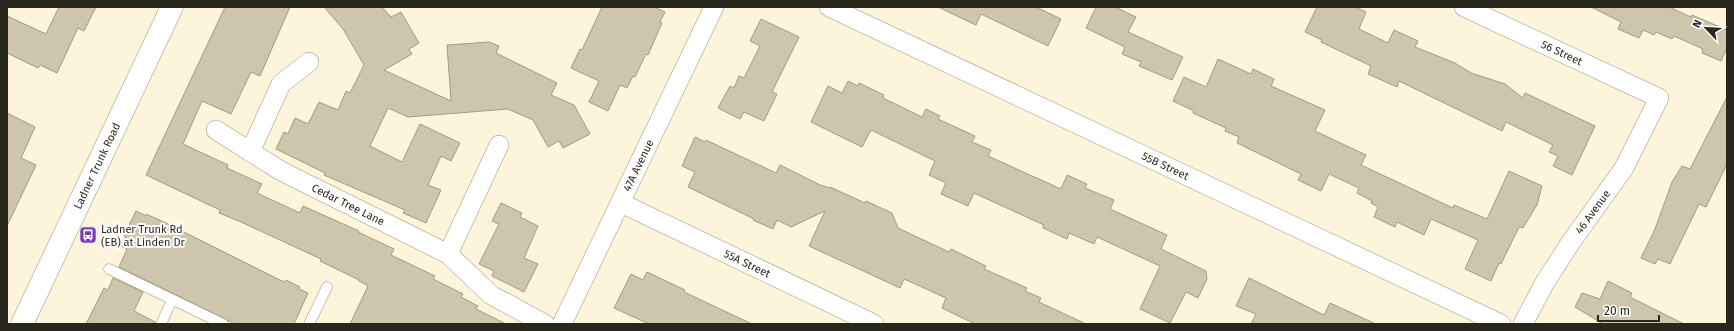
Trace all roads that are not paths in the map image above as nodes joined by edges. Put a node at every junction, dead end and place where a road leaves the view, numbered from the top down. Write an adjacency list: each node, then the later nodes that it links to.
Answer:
1 (172, 7): 15 (main road, Ladner Trunk Road)
2 (714, 7): 10 (street, 47A Avenue)
3 (829, 7): 22 (street, 55B Street)
4 (1464, 7): 6 (street, 56 Street)
5 (309, 62): 9 (street)
6 (1660, 98): 23 (street, 46 Avenue)
7 (216, 130): 9 (street, Cedar Tree Lane)
8 (499, 145): 11 (street)
9 (250, 152): 11 (street, Cedar Tree Lane)
10 (621, 203): 20 (street, 47A Avenue); 21 (street, 55A Street)
11 (448, 254): 19 (street, Cedar Tree Lane)
12 (109, 269): 14 (lane)
13 (327, 287): 18 (lane)
14 (172, 300): 16 (lane); 17 (lane)
15 (22, 324)
16 (160, 324)
17 (223, 324)
18 (310, 324)
19 (545, 324)
20 (562, 324)
21 (874, 324)
22 (1501, 324)
23 (1523, 324)

